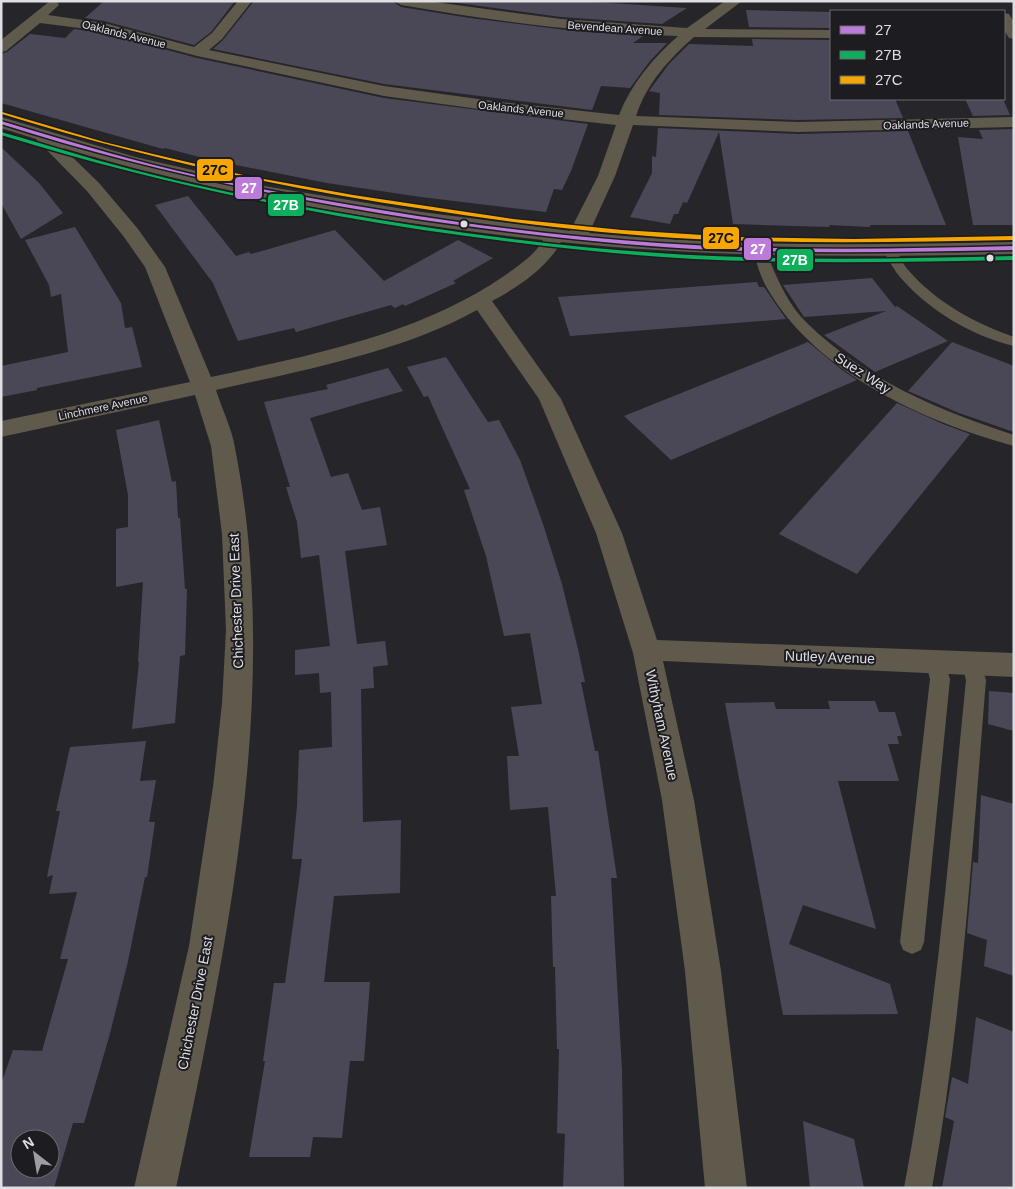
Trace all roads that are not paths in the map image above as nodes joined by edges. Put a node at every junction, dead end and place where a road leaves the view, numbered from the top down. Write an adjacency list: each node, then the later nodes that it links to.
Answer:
1 (57, 1): 5 (street)
2 (245, 1): 9 (street)
3 (401, 1): 6 (street, Bevendean Avenue)
4 (735, 1): 6 (street)
5 (38, 18): 8 (street); 9 (street, Oaklands Avenue)
6 (689, 33): 7 (street, Bevendean Avenue); 10 (street)
7 (830, 34)
8 (1, 48)
9 (197, 52): 10 (street, Oaklands Avenue)
10 (627, 120): 12 (street, Oaklands Avenue); 17 (street)
11 (1, 122): 13 (street, Chichester Drive East)
12 (1014, 122)
13 (43, 137): 14 (street); 15 (street, Chichester Drive East)
14 (144, 166): 15 (street); 16 (street)
15 (93, 187): 23 (street, Chichester Drive East)
16 (554, 235): 17 (street); 21 (street, Linchmere Avenue)
17 (577, 236): 19 (street)
18 (1014, 248): 20 (street)
19 (759, 249): 20 (street); 25 (lane, Suez Way)
20 (890, 251): 22 (lane)
21 (478, 302): 23 (street, Linchmere Avenue); 26 (street, Withyham Avenue)
22 (1014, 342)
23 (203, 386): 24 (street, Linchmere Avenue); 31 (street, Chichester Drive East)
24 (1, 429)
25 (1014, 441)
26 (647, 653): 27 (street, Nutley Avenue); 32 (street, Withyham Avenue)
27 (935, 661): 28 (street, Nutley Avenue); 30 (lane)
28 (971, 662): 29 (street, Nutley Avenue); 33 (lane)
29 (1014, 665)
30 (912, 942)
31 (155, 1188)
32 (726, 1188)
33 (918, 1188)

